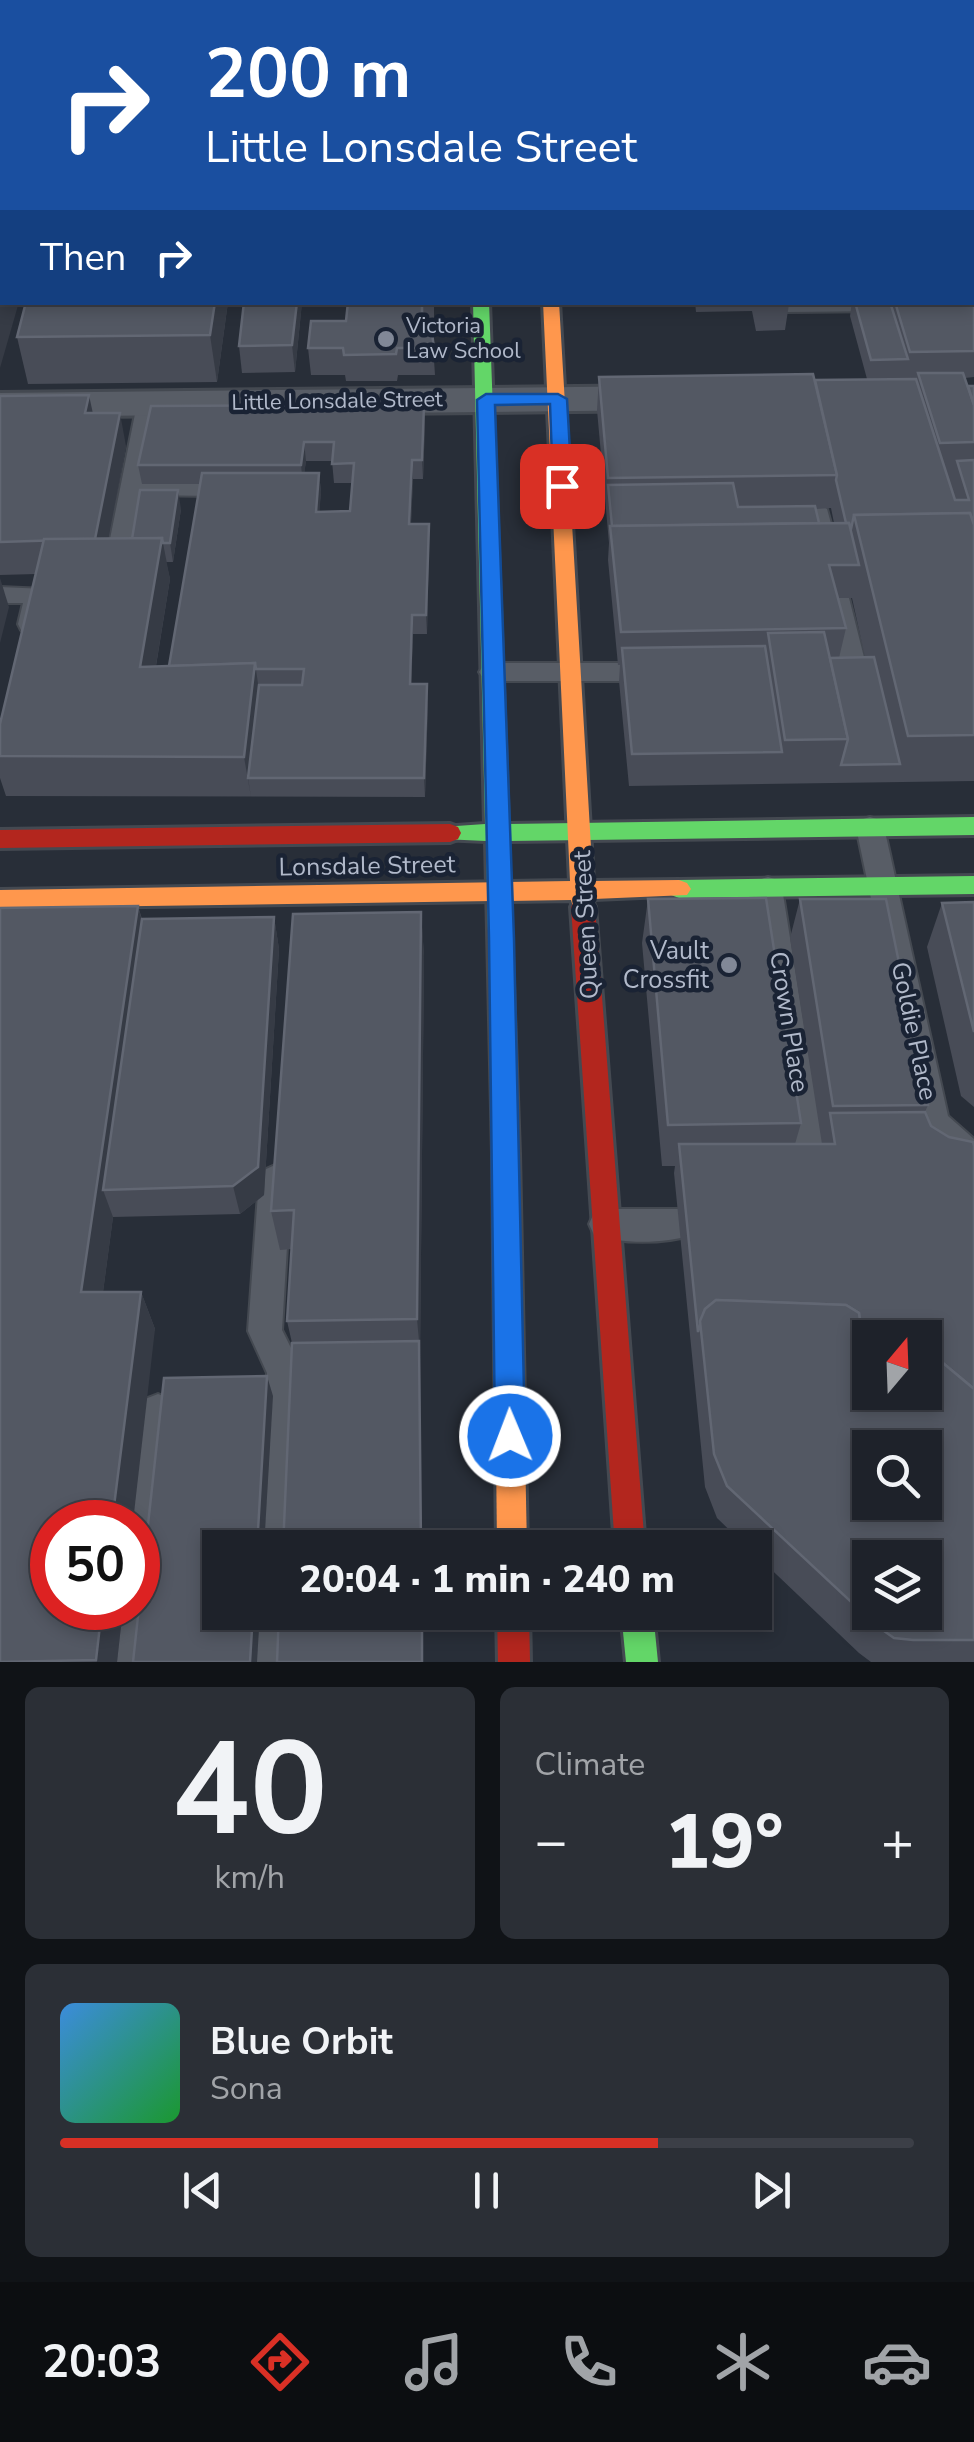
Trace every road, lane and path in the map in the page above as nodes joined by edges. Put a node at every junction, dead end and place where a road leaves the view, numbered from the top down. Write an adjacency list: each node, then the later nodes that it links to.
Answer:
1 (481, 305): 7 (main road)
2 (551, 305): 6 (main road, Queen Street)
3 (786, 305): 4 (lane)
4 (852, 305)
5 (714, 397): 6 (street, Little Lonsdale Street)
6 (558, 399): 7 (street, Little Lonsdale Street); 19 (main road, Queen Street)
7 (486, 400): 8 (street, Little Lonsdale Street); 20 (main road)
8 (148, 404): 9 (street, Little Lonsdale Street); 10 (lane)
9 (0, 405)
10 (132, 488): 11 (lane); 14 (lane)
11 (214, 488)
12 (816, 509): 13 (lane)
13 (828, 557)
14 (117, 564)
15 (0, 595): 17 (lane)
16 (837, 598): 18 (lane)
17 (25, 649)
18 (796, 670)
19 (572, 671): 20 (lane); 21 (lane); 24 (main road, Queen Street)
20 (492, 672): 25 (main road)
21 (679, 672)
22 (974, 826): 23 (main road, Lonsdale Street)
23 (870, 827): 24 (main road, Lonsdale Street); 28 (lane, Goldie Place)
24 (581, 832): 25 (main road, Lonsdale Street); 30 (main road, Queen Street)
25 (496, 833): 26 (main road, Lonsdale Street); 31 (main road)
26 (0, 838)
27 (974, 885): 28 (main road, Lonsdale Street)
28 (883, 886): 29 (main road, Lonsdale Street); 37 (lane, Goldie Place)
29 (768, 888): 30 (main road, Lonsdale Street); 35 (lane, Crown Place)
30 (584, 890): 31 (main road, Lonsdale Street); 38 (main road, Queen Street)
31 (499, 892): 32 (main road, Lonsdale Street); 43 (main road)
32 (296, 894): 33 (main road, Lonsdale Street); 34 (lane)
33 (0, 898)
34 (294, 928)
35 (809, 1156)
36 (277, 1157): 42 (lane)
37 (974, 1159)
38 (604, 1224): 39 (lane); 44 (main road, Queen Street)
39 (679, 1224)
40 (158, 1412): 41 (lane)
41 (148, 1500)
42 (276, 1530)
43 (512, 1530)
44 (629, 1530)
45 (134, 1630): 49 (lane)
46 (271, 1630): 50 (lane)
47 (513, 1630): 51 (main road)
48 (639, 1630): 52 (main road)
49 (131, 1662)
50 (269, 1662)
51 (514, 1662)
52 (642, 1662)

